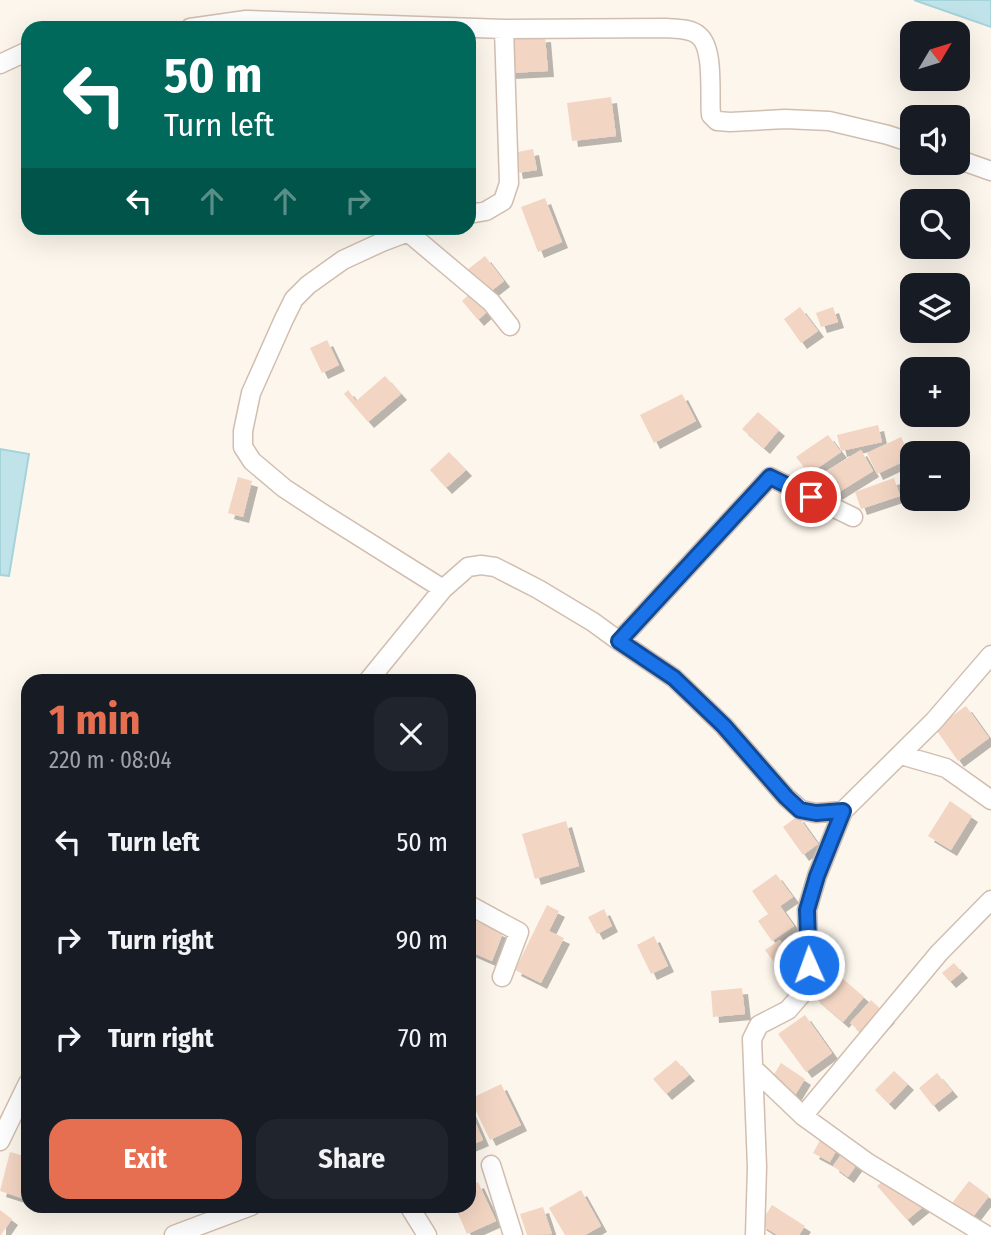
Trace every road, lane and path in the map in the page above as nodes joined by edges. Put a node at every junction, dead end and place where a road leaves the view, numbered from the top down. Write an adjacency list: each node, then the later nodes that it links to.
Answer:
1 (476, 28): 2 (street)
2 (504, 29): 5 (street); 8 (street)
3 (21, 54): 4 (street)
4 (0, 64)
5 (900, 139)
6 (970, 164): 7 (street)
7 (991, 171)
8 (476, 213)
9 (397, 235): 13 (street)
10 (417, 235): 11 (street)
11 (510, 326)
12 (853, 517): 14 (street)
13 (443, 589): 14 (street); 16 (street)
14 (619, 641): 19 (street)
15 (991, 656): 17 (street)
16 (374, 674)
17 (901, 755): 18 (street); 19 (street)
18 (991, 800)
19 (843, 811): 23 (street)
20 (991, 900): 25 (street)
21 (476, 909): 22 (street)
22 (502, 977)
23 (754, 1069): 25 (street); 33 (street)
24 (21, 1098): 26 (street)
25 (803, 1116): 34 (street)
26 (0, 1141)
27 (491, 1165): 32 (street)
28 (232, 1213): 30 (street)
29 (414, 1213): 31 (street)
30 (174, 1235)
31 (427, 1235)
32 (513, 1235)
33 (755, 1235)
34 (986, 1235)

